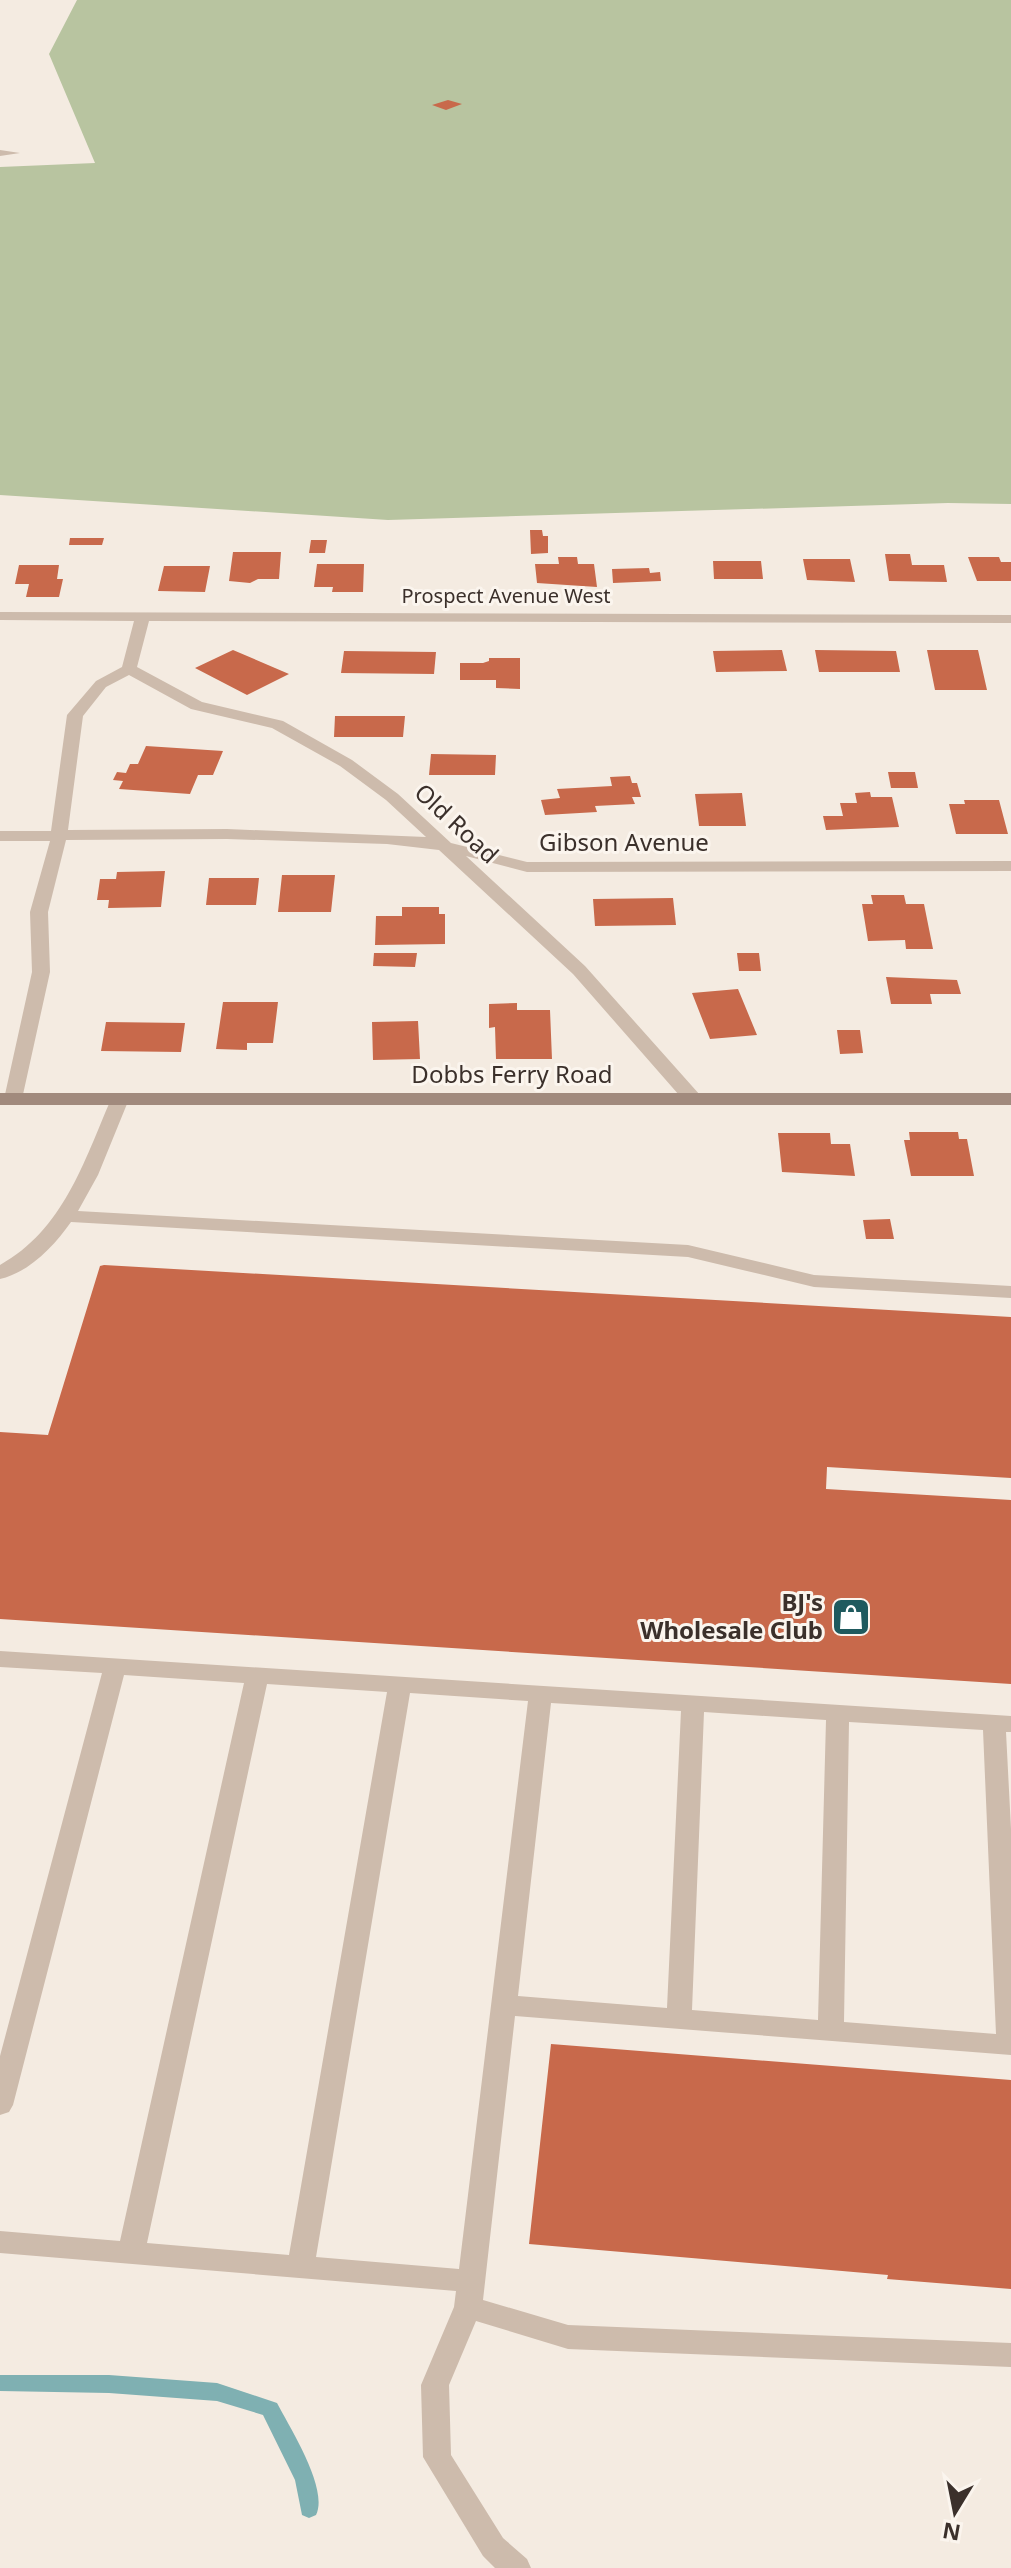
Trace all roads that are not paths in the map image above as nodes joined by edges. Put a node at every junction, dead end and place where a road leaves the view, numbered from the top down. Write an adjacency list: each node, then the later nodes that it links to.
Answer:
1 (0, 153): 2 (street)
2 (14, 153)
3 (0, 616): 4 (street, Prospect Avenue West)
4 (143, 616): 5 (street, Prospect Avenue West); 6 (street)
5 (1011, 619)
6 (129, 669): 8 (street, Dobbs Ferry Road); 9 (street, Old Road)
7 (0, 836): 8 (street, Gibson Avenue)
8 (59, 836): 9 (street, Gibson Avenue); 11 (street, Dobbs Ferry Road)
9 (444, 846): 10 (street, Gibson Avenue); 13 (street, Old Road)
10 (1011, 866)
11 (6, 1099): 12 (main road, Dobbs Ferry Road)
12 (120, 1099): 13 (main road, Dobbs Ferry Road); 15 (street)
13 (693, 1099): 14 (main road, Dobbs Ferry Road)
14 (1011, 1099)
15 (69, 1216): 16 (street); 17 (street)
16 (0, 1273)
17 (1011, 1292)
18 (0, 1659): 19 (street)
19 (115, 1666): 20 (street); 30 (street)
20 (257, 1675): 21 (street); 32 (street)
21 (400, 1684): 22 (street); 33 (street)
22 (541, 1693): 23 (street); 26 (street)
23 (693, 1704): 24 (street); 27 (street)
24 (838, 1713): 25 (street); 28 (street)
25 (1002, 1724): 29 (street)
26 (504, 2005): 27 (street); 34 (street)
27 (679, 2019): 28 (street)
28 (831, 2031): 29 (street)
29 (1010, 2045)
30 (0, 2105)
31 (0, 2242): 32 (street)
32 (131, 2253): 33 (street)
33 (301, 2267): 34 (street)
34 (470, 2294): 35 (street); 36 (street)
35 (1011, 2355)
36 (516, 2568)

